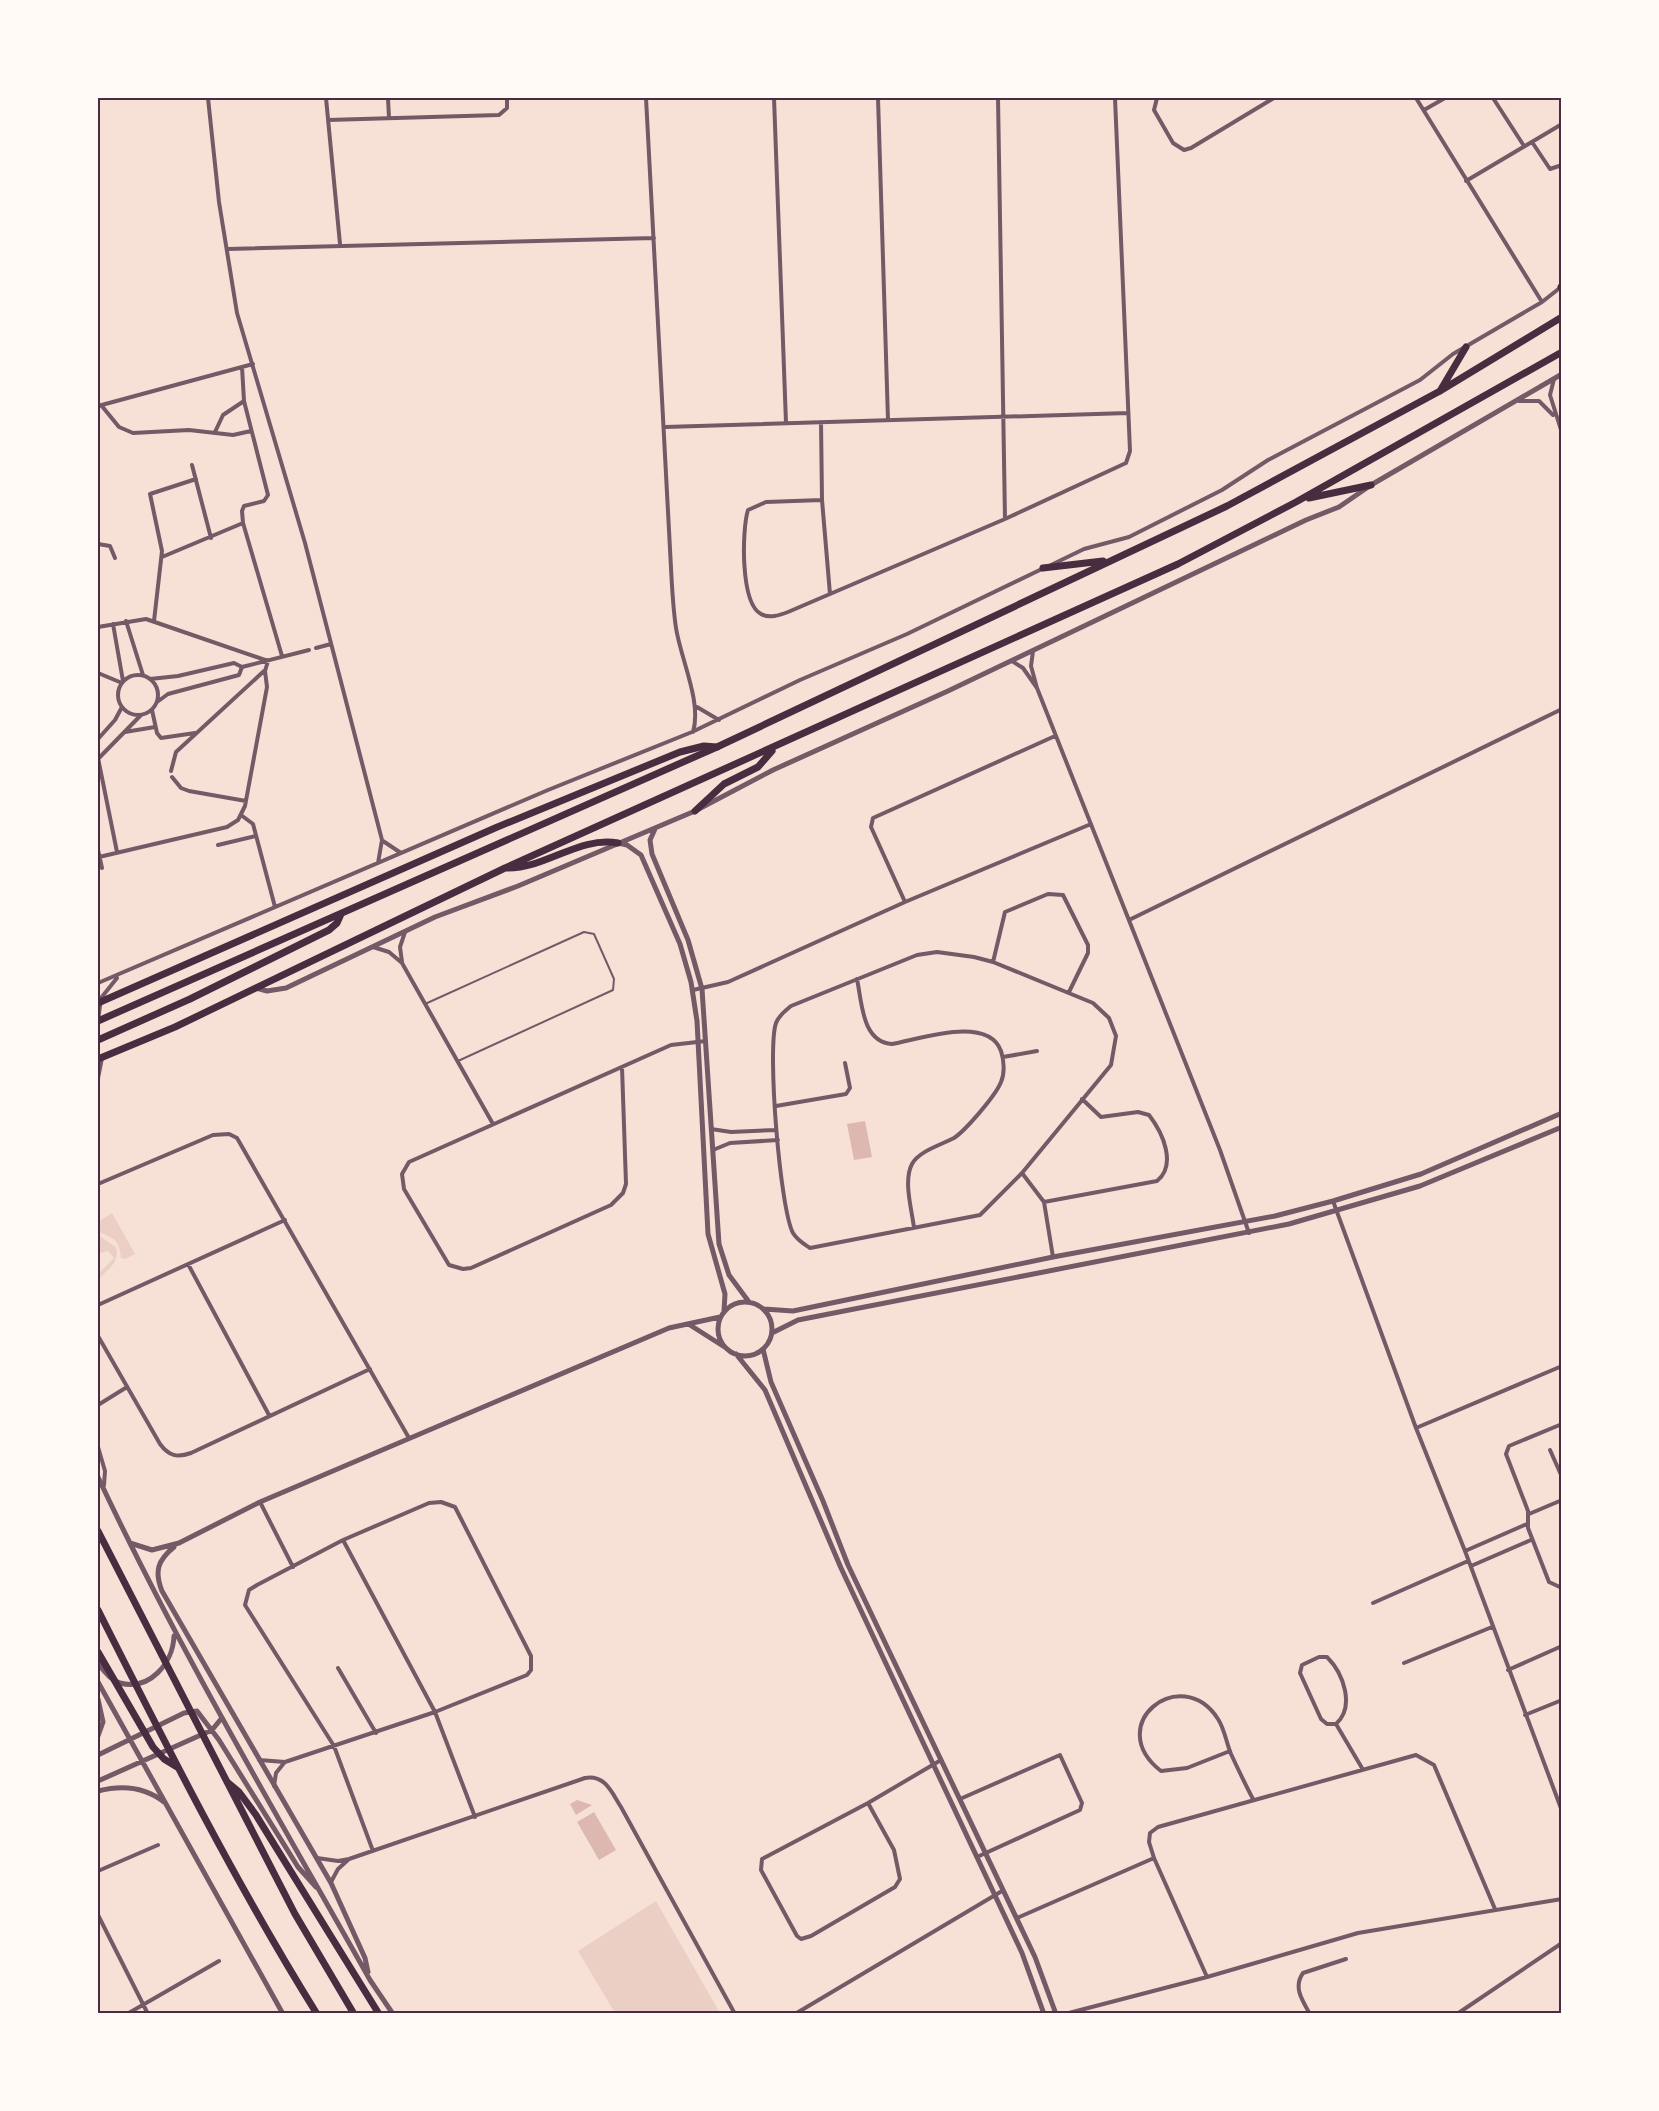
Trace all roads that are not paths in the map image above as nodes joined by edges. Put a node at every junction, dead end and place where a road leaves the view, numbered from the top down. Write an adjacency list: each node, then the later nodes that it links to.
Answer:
1 (208, 98): 25 (street)
2 (326, 98): 17 (street)
3 (388, 98): 16 (street)
4 (507, 98): 16 (street)
5 (646, 98): 23 (street)
6 (774, 98): 44 (street)
7 (878, 98): 42 (street)
8 (998, 98): 40 (street)
9 (1115, 98): 39 (street)
10 (1157, 98): 11 (street)
11 (1274, 98)
12 (1416, 98): 15 (street)
13 (1445, 98): 15 (street)
14 (1493, 98): 20 (street)
15 (1424, 110): 22 (street)
16 (389, 118): 17 (street)
17 (328, 120): 24 (street)
18 (1562, 124): 19 (street)
19 (1532, 142): 20 (street); 21 (street)
20 (1524, 146): 22 (street)
21 (1562, 165)
22 (1466, 182): 27 (street)
23 (654, 238): 24 (street); 45 (street)
24 (340, 244): 25 (street)
25 (228, 249): 31 (street)
26 (1561, 287): 27 (street)
27 (1542, 302): 29 (street)
28 (1562, 317): 35 (main road)
29 (1466, 347): 35 (main road); 61 (street)
30 (1561, 352): 53 (main road)
31 (253, 364): 32 (street); 67 (street)
32 (242, 367): 36 (street); 38 (street)
33 (1562, 374): 34 (street)
34 (1555, 378): 37 (street); 41 (street)
35 (1440, 391): 60 (main road)
36 (244, 401): 46 (street); 47 (street)
37 (1518, 401): 41 (street); 51 (street)
38 (99, 405): 47 (street)
39 (1128, 413): 40 (street); 54 (street)
40 (1005, 416): 42 (street); 54 (street)
41 (1555, 417): 48 (street)
42 (888, 420): 43 (street)
43 (821, 422): 44 (street); 52 (street)
44 (786, 423): 45 (street)
45 (665, 427): 83 (street)
46 (251, 431): 47 (street); 55 (street)
47 (215, 432)
48 (1562, 433)
49 (192, 465): 50 (street)
50 (196, 479): 56 (street); 58 (street)
51 (1371, 485): 53 (main road); 70 (street)
52 (822, 500): 62 (street); 62 (street)
53 (1296, 502): 95 (main road)
54 (1005, 519): 62 (street)
55 (243, 523): 56 (street); 71 (street)
56 (211, 538): 58 (street)
57 (98, 544): 59 (street)
58 (162, 557): 64 (street)
59 (115, 558)
60 (1117, 558): 61 (main road); 94 (main road)
61 (1043, 568): 87 (street)
62 (830, 594)
63 (126, 621): 64 (street); 65 (street); 77 (street)
64 (154, 621): 72 (street)
65 (113, 624): 66 (street); 79 (street)
66 (98, 627)
67 (331, 644): 68 (street); 107 (street)
68 (316, 648)
69 (309, 650): 71 (street)
70 (1033, 651): 73 (street); 80 (street)
71 (282, 656): 72 (street)
72 (268, 661): 74 (street); 75 (street)
73 (1012, 661): 80 (street); 102 (street)
74 (242, 667): 78 (street); 81 (street)
75 (265, 671): 91 (street); 101 (street)
76 (98, 673): 79 (street)
77 (144, 676): 78 (street); 79 (street)
78 (150, 679): 81 (street)
79 (123, 682): 82 (street)
80 (1037, 688): 92 (street)
81 (157, 702): 85 (street)
82 (122, 707): 86 (street); 93 (street)
83 (697, 707): 87 (street); 90 (street)
84 (1562, 709): 120 (street)
85 (152, 710): 86 (street); 88 (street)
86 (141, 715): 89 (street)
87 (720, 720): 90 (street)
88 (155, 727): 89 (street); 91 (street)
89 (124, 732): 96 (street)
90 (692, 732): 112 (street)
91 (197, 733): 97 (street)
92 (1055, 736): 104 (street); 117 (street)
93 (98, 739)
94 (717, 747): 119 (main road); 132 (main road)
95 (773, 749): 102 (main road); 116 (main road)
96 (98, 758): 99 (street)
97 (171, 771)
98 (172, 777): 101 (street)
99 (106, 797): 100 (street); 111 (street)
100 (98, 799)
101 (246, 801): 103 (street)
102 (695, 811): 105 (street)
103 (241, 815): 106 (street); 111 (street)
104 (1090, 824): 117 (street); 120 (street)
105 (656, 827): 108 (street); 129 (street)
106 (256, 836): 109 (street); 118 (street)
107 (382, 840): 112 (street); 114 (street)
108 (618, 843): 116 (main road); 121 (street); 130 (street)
109 (218, 845)
110 (98, 850): 113 (street)
111 (117, 852): 113 (street)
112 (401, 853): 114 (street)
113 (99, 857): 115 (street)
114 (378, 863): 118 (street)
115 (102, 868)
116 (506, 868): 128 (main road)
117 (905, 902): 129 (street)
118 (275, 907): 125 (street)
119 (341, 914): 134 (main road); 135 (main road)
120 (1129, 920): 162 (street)
121 (405, 930): 122 (street); 124 (street)
122 (371, 947): 124 (street); 128 (street)
123 (993, 962): 126 (street); 131 (street); 131 (street)
124 (402, 963): 133 (street)
125 (120, 975): 127 (street); 132 (street)
126 (857, 979): 139 (street); 146 (street)
127 (98, 983)
128 (256, 988): 140 (main road)
129 (702, 988): 130 (street); 137 (street)
130 (693, 990): 136 (street)
131 (1069, 992): 145 (street)
132 (99, 999): 134 (street)
133 (425, 1004): 141 (street); 141 (lane)
134 (98, 1021)
135 (98, 1040)
136 (698, 1041): 137 (street); 143 (street); 170 (street)
137 (707, 1041): 150 (street)
138 (1037, 1051): 139 (street)
139 (1003, 1057): 163 (street)
140 (100, 1058): 144 (street)
141 (458, 1062): 148 (street)
142 (846, 1063): 146 (street)
143 (622, 1067): 148 (street); 148 (street)
144 (98, 1078)
145 (1082, 1099): 156 (street); 159 (street)
146 (776, 1106): 151 (street)
147 (1562, 1113): 158 (street)
148 (493, 1124)
149 (1562, 1127): 160 (street)
150 (711, 1129): 152 (street); 155 (street)
151 (777, 1130): 152 (street); 153 (street)
152 (741, 1132): 154 (street)
153 (778, 1140): 154 (street); 163 (street)
154 (741, 1142): 155 (street)
155 (712, 1150): 167 (street)
156 (1022, 1173): 159 (street); 163 (street)
157 (98, 1185): 161 (street)
158 (1333, 1201): 160 (street); 162 (street)
159 (1044, 1202): 165 (street)
160 (1336, 1211): 164 (street); 184 (street)
161 (285, 1220): 166 (street); 179 (street)
162 (1246, 1221): 164 (street); 165 (street)
163 (914, 1228)
164 (1249, 1233): 173 (street)
165 (1053, 1257): 169 (street)
166 (188, 1264): 168 (street); 182 (street)
167 (749, 1302): 169 (street); 170 (street)
168 (98, 1305)
169 (764, 1309): 173 (street)
170 (724, 1311): 171 (street)
171 (720, 1317): 172 (street); 175 (street)
172 (689, 1324): 175 (street); 185 (street)
173 (772, 1333): 176 (street)
174 (98, 1336): 180 (street)
175 (726, 1348): 177 (street)
176 (763, 1349): 177 (street); 230 (street)
177 (736, 1354): 233 (street)
178 (1562, 1366): 184 (street)
179 (370, 1369): 182 (street); 185 (street)
180 (127, 1387): 181 (street); 182 (street)
181 (98, 1406)
182 (269, 1415)
183 (1562, 1424): 193 (street)
184 (1416, 1428): 200 (street)
185 (409, 1438): 192 (street)
186 (98, 1447): 190 (street)
187 (1550, 1450): 189 (street)
188 (98, 1477): 190 (street)
189 (1562, 1477)
190 (103, 1489): 198 (street)
191 (1562, 1500): 193 (street)
192 (260, 1502): 199 (street); 203 (street)
193 (1528, 1514): 194 (street)
194 (1527, 1524): 197 (street); 200 (street)
195 (98, 1531): 237 (main road)
196 (343, 1540): 203 (street); 218 (street); 218 (street)
197 (1531, 1540): 202 (street); 204 (street)
198 (130, 1543): 199 (street); 208 (street)
199 (179, 1543): 229 (street)
200 (1465, 1551): 201 (street)
201 (1468, 1561): 202 (street); 205 (street)
202 (1471, 1566): 207 (street)
203 (293, 1567): 226 (street)
204 (1562, 1588)
205 (1373, 1603)
206 (98, 1610): 234 (main road)
207 (1492, 1627): 211 (street); 214 (street)
208 (174, 1633): 212 (street); 220 (street)
209 (1562, 1646): 214 (street)
210 (98, 1652): 234 (main road)
211 (1404, 1663)
212 (98, 1664)
213 (338, 1668): 223 (street)
214 (1508, 1670): 219 (street)
215 (98, 1682): 225 (street)
216 (98, 1700): 224 (street)
217 (1562, 1700): 219 (street)
218 (435, 1713): 223 (street); 245 (street)
219 (1526, 1715): 244 (street)
220 (221, 1719): 222 (street); 255 (street)
221 (1336, 1724): 221 (street); 235 (street)
222 (212, 1730): 225 (street); 231 (street); 255 (street)
223 (376, 1733): 226 (street)
224 (98, 1736)
225 (131, 1739): 228 (street); 231 (street)
226 (334, 1746): 232 (street); 247 (street)
227 (1230, 1751): 227 (street); 241 (street)
228 (98, 1755)
229 (258, 1760): 232 (street); 238 (street)
230 (941, 1760): 233 (street); 240 (street)
231 (143, 1761): 236 (street); 243 (street)
232 (285, 1762): 238 (street)
233 (935, 1764): 242 (street); 249 (street)
234 (177, 1767): 271 (main road)
235 (1362, 1768): 241 (street); 259 (street)
236 (98, 1781)
237 (225, 1781): 272 (main road); 273 (main road)
238 (274, 1788): 250 (street)
239 (98, 1791): 243 (street)
240 (959, 1799): 248 (street); 248 (street)
241 (1252, 1799): 251 (street)
242 (868, 1803): 242 (street)
243 (168, 1804): 270 (street)
244 (1562, 1811)
245 (475, 1817): 247 (street); 275 (street)
246 (158, 1845): 253 (street)
247 (373, 1851): 252 (street)
248 (984, 1854): 249 (street); 256 (street)
249 (977, 1857): 257 (street)
250 (316, 1858): 252 (street); 254 (street)
251 (1154, 1858): 261 (street); 265 (street)
252 (349, 1860): 254 (street)
253 (98, 1872)
254 (331, 1883): 266 (street)
255 (320, 1891): 266 (street)
256 (1002, 1891): 257 (street); 261 (street)
257 (994, 1896): 276 (street); 277 (street)
258 (1562, 1899): 259 (street)
259 (1495, 1909): 265 (street)
260 (98, 1915): 267 (street)
261 (1016, 1918): 278 (street)
262 (1562, 1943): 281 (street)
263 (1346, 1959): 280 (street)
264 (219, 1961): 267 (street)
265 (1207, 1977): 279 (street)
266 (370, 1980): 274 (street)
267 (143, 2005): 268 (street); 269 (street)
268 (127, 2013)
269 (148, 2013)
270 (284, 2013)
271 (317, 2013)
272 (354, 2013)
273 (379, 2013)
274 (393, 2013)
275 (735, 2013)
276 (795, 2013)
277 (1044, 2013)
278 (1056, 2013)
279 (1065, 2013)
280 (1310, 2013)
281 (1457, 2013)

